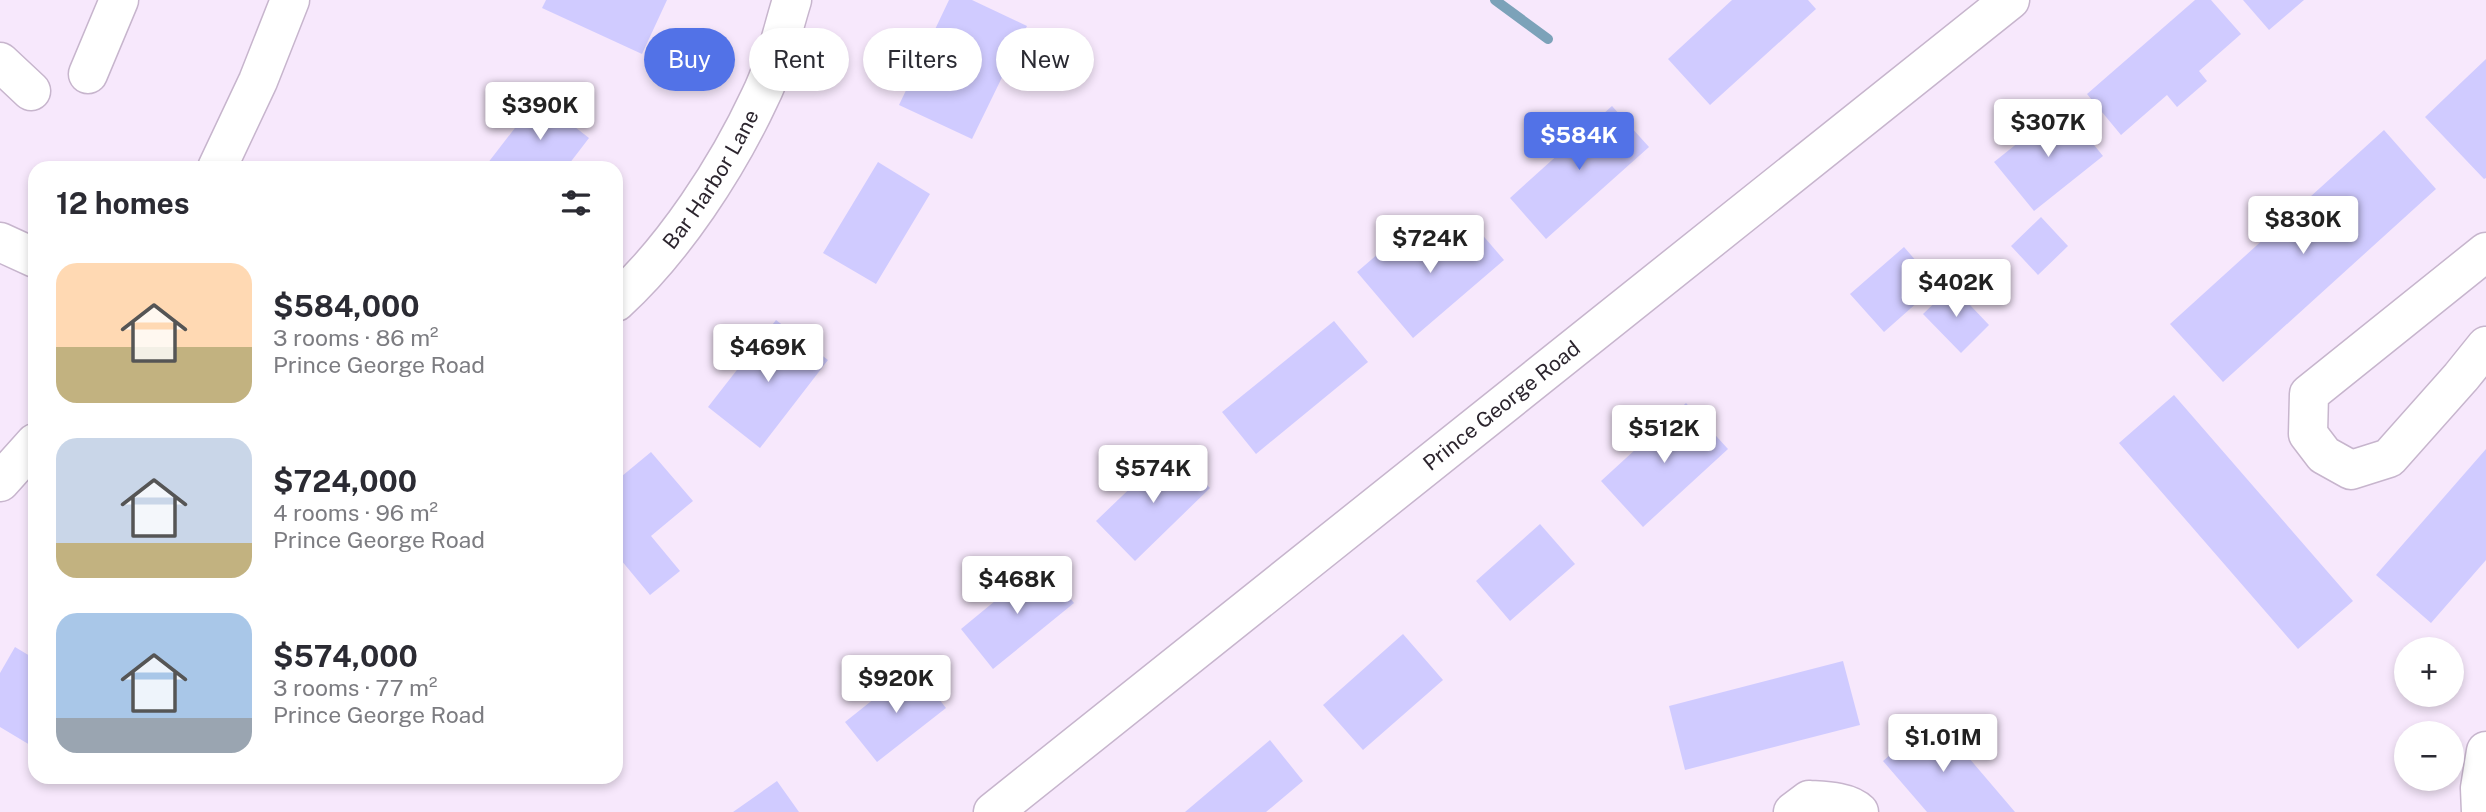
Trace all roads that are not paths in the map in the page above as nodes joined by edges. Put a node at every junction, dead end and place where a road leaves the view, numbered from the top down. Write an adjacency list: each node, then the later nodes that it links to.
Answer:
1 (119, 0): 6 (street)
2 (290, 0): 8 (street)
3 (792, 0): 12 (street, Bar Harbor Lane)
4 (2010, 0): 17 (street, Prince George Road)
5 (0, 62): 7 (street)
6 (88, 74)
7 (31, 90)
8 (220, 161)
9 (0, 242): 11 (street)
10 (2486, 252): 13 (street)
11 (28, 255)
12 (623, 294)
13 (2486, 346)
14 (28, 451): 15 (street)
15 (0, 482)
16 (2486, 751): 20 (street)
17 (993, 812)
18 (1793, 812): 19 (street)
19 (1859, 812)
20 (2481, 812)

